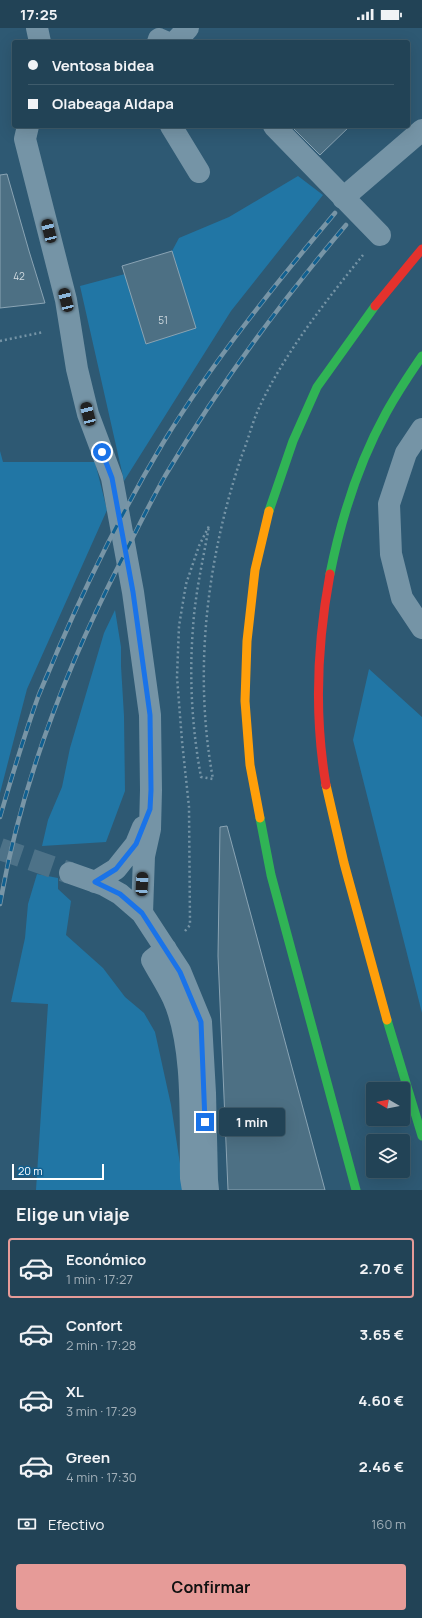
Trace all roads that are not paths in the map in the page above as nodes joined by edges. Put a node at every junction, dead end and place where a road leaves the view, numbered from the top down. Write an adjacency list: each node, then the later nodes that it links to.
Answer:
1 (37, 28): 3 (street)
2 (181, 37): 4 (street)
3 (40, 40)
4 (159, 40)
5 (28, 128): 16 (street)
6 (172, 128): 9 (street)
7 (276, 128): 10 (street)
8 (422, 130): 10 (street)
9 (199, 172)
10 (344, 198): 11 (street)
11 (380, 235)
12 (422, 249): 24 (highway)
13 (422, 356): 21 (highway)
14 (422, 429): 15 (street)
15 (422, 628)
16 (150, 809): 18 (street); 19 (street)
17 (70, 873): 18 (street)
18 (95, 882): 19 (street)
19 (142, 913): 20 (street)
20 (166, 949): 22 (street); 23 (street)
21 (422, 1136)
22 (193, 1190)
23 (208, 1190)
24 (356, 1190)

